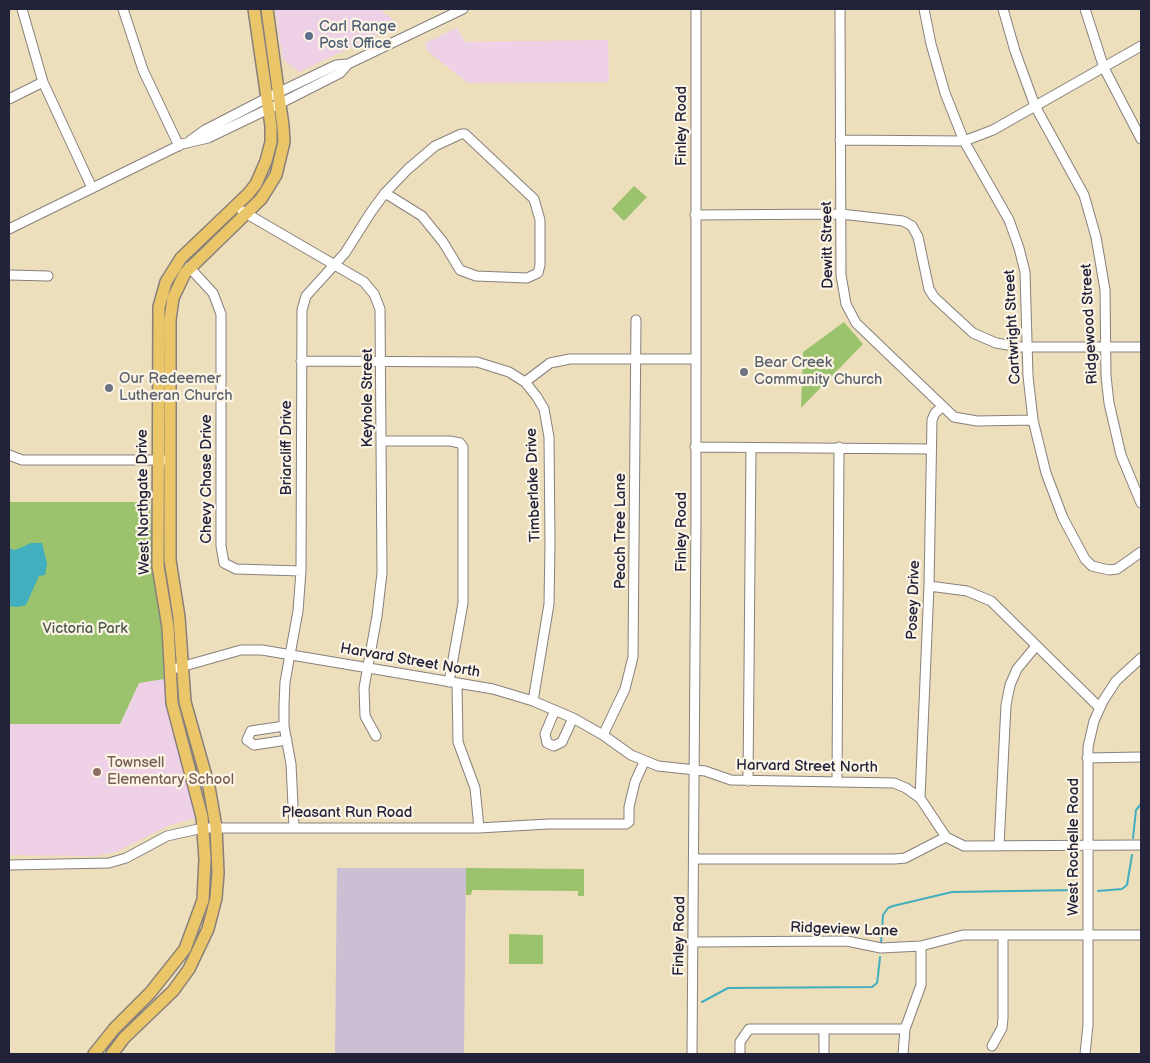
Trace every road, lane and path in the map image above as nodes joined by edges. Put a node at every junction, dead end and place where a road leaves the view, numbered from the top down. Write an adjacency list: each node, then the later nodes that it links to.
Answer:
1 (22, 9): 13 (street)
2 (123, 9): 21 (street)
3 (254, 9): 16 (main road, West Northgate Drive)
4 (267, 9): 14 (main road, West Northgate Drive)
5 (463, 9): 14 (street)
6 (696, 9): 27 (street, Finley Road)
7 (840, 9): 19 (street, Dewitt Street)
8 (924, 9): 20 (street, Cartwright Street)
9 (1003, 9): 17 (street, Ridgewood Street)
10 (1085, 9): 12 (street)
11 (1141, 46): 12 (street)
12 (1104, 68): 17 (street); 18 (street)
13 (43, 82): 15 (street); 22 (street)
14 (280, 97): 16 (street); 25 (main road, West Northgate Drive)
15 (9, 99)
16 (268, 103): 21 (street); 24 (main road, West Northgate Drive)
17 (1035, 106): 20 (street); 36 (street, Ridgewood Street)
18 (1141, 139)
19 (840, 140): 20 (street); 26 (street, Dewitt Street)
20 (964, 141): 35 (street, Cartwright Street)
21 (179, 146): 22 (street)
22 (92, 188): 28 (street)
23 (385, 193): 23 (street, Briarcliff Drive); 29 (street, Briarcliff Drive)
24 (236, 206): 25 (street, Keyhole Street); 34 (main road, West Northgate Drive)
25 (246, 214): 29 (street, Keyhole Street); 30 (main road, West Northgate Drive)
26 (841, 214): 27 (street); 35 (street); 43 (street, Dewitt Street)
27 (696, 215): 39 (street, Finley Road)
28 (9, 229)
29 (333, 265): 40 (street, Briarcliff Drive); 41 (street, Keyhole Street)
30 (189, 267): 34 (main road, West Northgate Drive); 54 (street, Chevy Chase Drive)
31 (9, 276): 32 (street)
32 (48, 276)
33 (636, 320): 38 (street, Peach Tree Lane)
34 (164, 334): 51 (main road, West Northgate Drive)
35 (1028, 346): 36 (street); 44 (street, Cartwright Street)
36 (1106, 346): 37 (street); 52 (street, Ridgewood Street)
37 (1141, 346)
38 (636, 359): 39 (street); 42 (street); 68 (street, Peach Tree Lane)
39 (696, 359): 46 (street, Finley Road)
40 (301, 361): 41 (street, Timberlake Drive); 54 (street, Briarcliff Drive)
41 (381, 362): 42 (street, Timberlake Drive); 45 (street, Keyhole Street)
42 (525, 382): 63 (street, Timberlake Drive)
43 (942, 407): 44 (street, Dewitt Street); 49 (street, Posey Drive)
44 (1033, 420): 53 (street, Cartwright Street)
45 (382, 441): 60 (street, Keyhole Street); 62 (street)
46 (696, 447): 48 (street); 74 (street, Finley Road)
47 (839, 447): 48 (street); 49 (street); 75 (street)
48 (751, 448): 76 (street)
49 (931, 449): 55 (street, Posey Drive)
50 (9, 455): 51 (street)
51 (164, 460): 59 (main road, West Northgate Drive); 61 (main road, West Northgate Drive)
52 (1141, 503)
53 (1141, 552)
54 (301, 571): 57 (street, Briarcliff Drive)
55 (929, 586): 56 (street); 77 (street, Posey Drive)
56 (1036, 646): 64 (street); 84 (street)
57 (290, 653): 59 (street, Harvard Street North); 60 (street, Harvard Street North); 67 (street, Briarcliff Drive)
58 (1141, 658): 64 (street, West Rochelle Road)
59 (182, 667): 61 (street, Harvard Street North); 78 (main road, West Northgate Drive)
60 (367, 667): 62 (street, Harvard Street North); 69 (street, Keyhole Street)
61 (170, 669): 80 (main road, West Northgate Drive)
62 (453, 683): 63 (street, Harvard Street North); 81 (street)
63 (533, 701): 65 (street, Harvard Street North)
64 (1100, 707): 72 (street, West Rochelle Road)
65 (555, 710): 66 (street, Harvard Street North); 66 (street)
66 (573, 718): 68 (street, Harvard Street North)
67 (284, 726): 70 (street, Briarcliff Drive); 70 (street)
68 (603, 735): 73 (street, Harvard Street North)
69 (376, 736)
70 (287, 740): 79 (street, Briarcliff Drive)
71 (1141, 757): 72 (street)
72 (1087, 758): 85 (street, West Rochelle Road)
73 (644, 762): 74 (street, Harvard Street North); 81 (street, Pleasant Run Road)
74 (695, 770): 76 (street, Harvard Street North); 86 (street, Finley Road)
75 (837, 780): 76 (street, Harvard Street North); 77 (street, Harvard Street North)
76 (748, 781)
77 (920, 798): 82 (street, Harvard Street North)
78 (216, 827): 79 (street, Pleasant Run Road); 80 (street, Pleasant Run Road); 89 (main road, West Northgate Drive)
79 (294, 827): 81 (street, Pleasant Run Road)
80 (203, 828): 87 (street, Pleasant Run Road); 88 (main road, West Northgate Drive)
81 (479, 828)
82 (946, 837): 84 (street); 86 (street)
83 (1141, 845): 85 (street)
84 (998, 846): 85 (street)
85 (1088, 846): 91 (street, West Rochelle Road)
86 (694, 859): 93 (street, Finley Road)
87 (9, 865)
88 (198, 916): 89 (main road); 95 (main road, West Northgate Drive)
89 (211, 920): 96 (main road, West Northgate Drive)
90 (1004, 935): 91 (street, Ridgeview Lane); 94 (street, Ridgeview Lane); 99 (street)
91 (1088, 935): 92 (street, Ridgeview Lane); 106 (street, West Rochelle Road)
92 (1141, 935)
93 (694, 942): 94 (street, Ridgeview Lane); 102 (street, Finley Road)
94 (921, 946): 98 (street)
95 (134, 1010): 96 (main road); 100 (main road, West Northgate Drive)
96 (144, 1020): 101 (main road, West Northgate Drive)
97 (824, 1029): 98 (street); 103 (street); 104 (street)
98 (904, 1029): 105 (street)
99 (992, 1046)
100 (94, 1054)
101 (112, 1054)
102 (692, 1054)
103 (740, 1054)
104 (824, 1054)
105 (902, 1054)
106 (1085, 1054)

